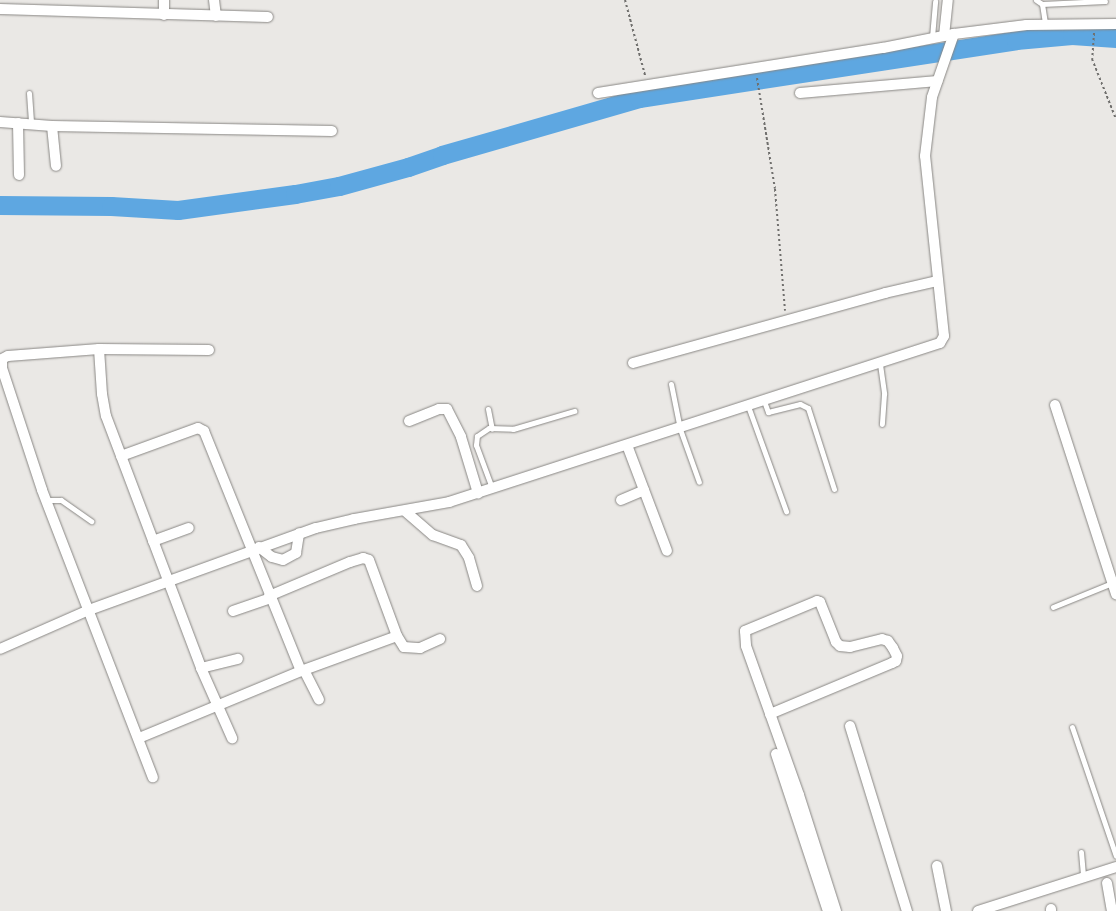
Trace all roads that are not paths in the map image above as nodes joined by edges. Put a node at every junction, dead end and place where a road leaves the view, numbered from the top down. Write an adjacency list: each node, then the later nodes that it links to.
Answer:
1 (164, 0): 10 (street)
2 (214, 0): 11 (street)
3 (948, 0): 16 (street)
4 (1036, 0): 7 (lane)
5 (1105, 1): 7 (lane)
6 (935, 2): 15 (lane)
7 (1042, 4): 13 (lane)
8 (14, 5): 9 (street); 10 (street)
9 (0, 9)
10 (164, 15): 11 (street)
11 (216, 16): 12 (street)
12 (268, 17)
13 (1045, 24): 14 (street); 16 (street)
14 (1116, 24)
15 (932, 37): 16 (street); 19 (street)
16 (949, 37): 17 (street)
17 (937, 81): 20 (street); 28 (street)
18 (29, 93): 23 (lane)
19 (598, 93)
20 (800, 93)
21 (0, 122): 22 (street)
22 (18, 123): 23 (street); 27 (street)
23 (31, 123): 24 (street)
24 (52, 126): 25 (street); 26 (street)
25 (332, 130)
26 (56, 166)
27 (19, 175)
28 (937, 281): 32 (street); 33 (street)
29 (99, 349): 30 (street); 31 (street); 45 (street)
30 (209, 350)
31 (1, 360): 51 (street)
32 (633, 363)
33 (880, 364): 35 (street); 41 (lane)
34 (671, 384): 43 (lane)
35 (764, 401): 37 (street); 48 (lane)
36 (1055, 405): 62 (street)
37 (748, 406): 43 (street); 54 (lane)
38 (488, 409): 42 (lane)
39 (574, 411): 42 (lane)
40 (408, 421): 50 (street)
41 (882, 424)
42 (492, 429): 47 (lane)
43 (680, 429): 44 (street); 46 (lane)
44 (627, 445): 47 (street); 49 (street)
45 (121, 456): 58 (street); 59 (street)
46 (699, 482)
47 (492, 489): 50 (street)
48 (834, 489)
49 (644, 490): 52 (street); 60 (street)
50 (478, 493): 53 (street)
51 (46, 500): 55 (lane); 67 (street)
52 (621, 500)
53 (405, 511): 57 (street); 63 (street)
54 (786, 511)
55 (91, 521)
56 (189, 528): 58 (street)
57 (299, 533): 59 (street); 59 (street)
58 (153, 541): 61 (street)
59 (255, 548): 61 (street); 65 (street)
60 (667, 551)
61 (168, 580): 67 (street); 73 (street)
62 (1113, 583): 64 (street); 66 (lane)
63 (477, 586)
64 (1116, 594)
65 (270, 597): 68 (street); 69 (street); 74 (street)
66 (1052, 607)
67 (90, 610): 71 (street); 80 (street)
68 (233, 611)
69 (397, 636): 70 (street); 74 (street)
70 (440, 639)
71 (0, 649)
72 (238, 659): 73 (street)
73 (201, 668): 76 (street)
74 (302, 670): 75 (street); 76 (street)
75 (319, 699)
76 (217, 706): 80 (street); 81 (street)
77 (770, 714): 77 (street); 92 (street)
78 (850, 726): 93 (street)
79 (1072, 727): 85 (lane)
80 (139, 738): 83 (street)
81 (232, 738)
82 (776, 754): 91 (street)
83 (153, 776)
84 (1081, 852): 88 (lane)
85 (1116, 856)
86 (937, 866): 94 (street)
87 (1116, 867): 88 (street)
88 (1083, 877): 90 (street)
89 (1107, 884): 96 (street)
90 (998, 907): 95 (street)
91 (828, 911)
92 (836, 911)
93 (907, 911)
94 (946, 911)
95 (978, 911)
96 (1112, 911)

